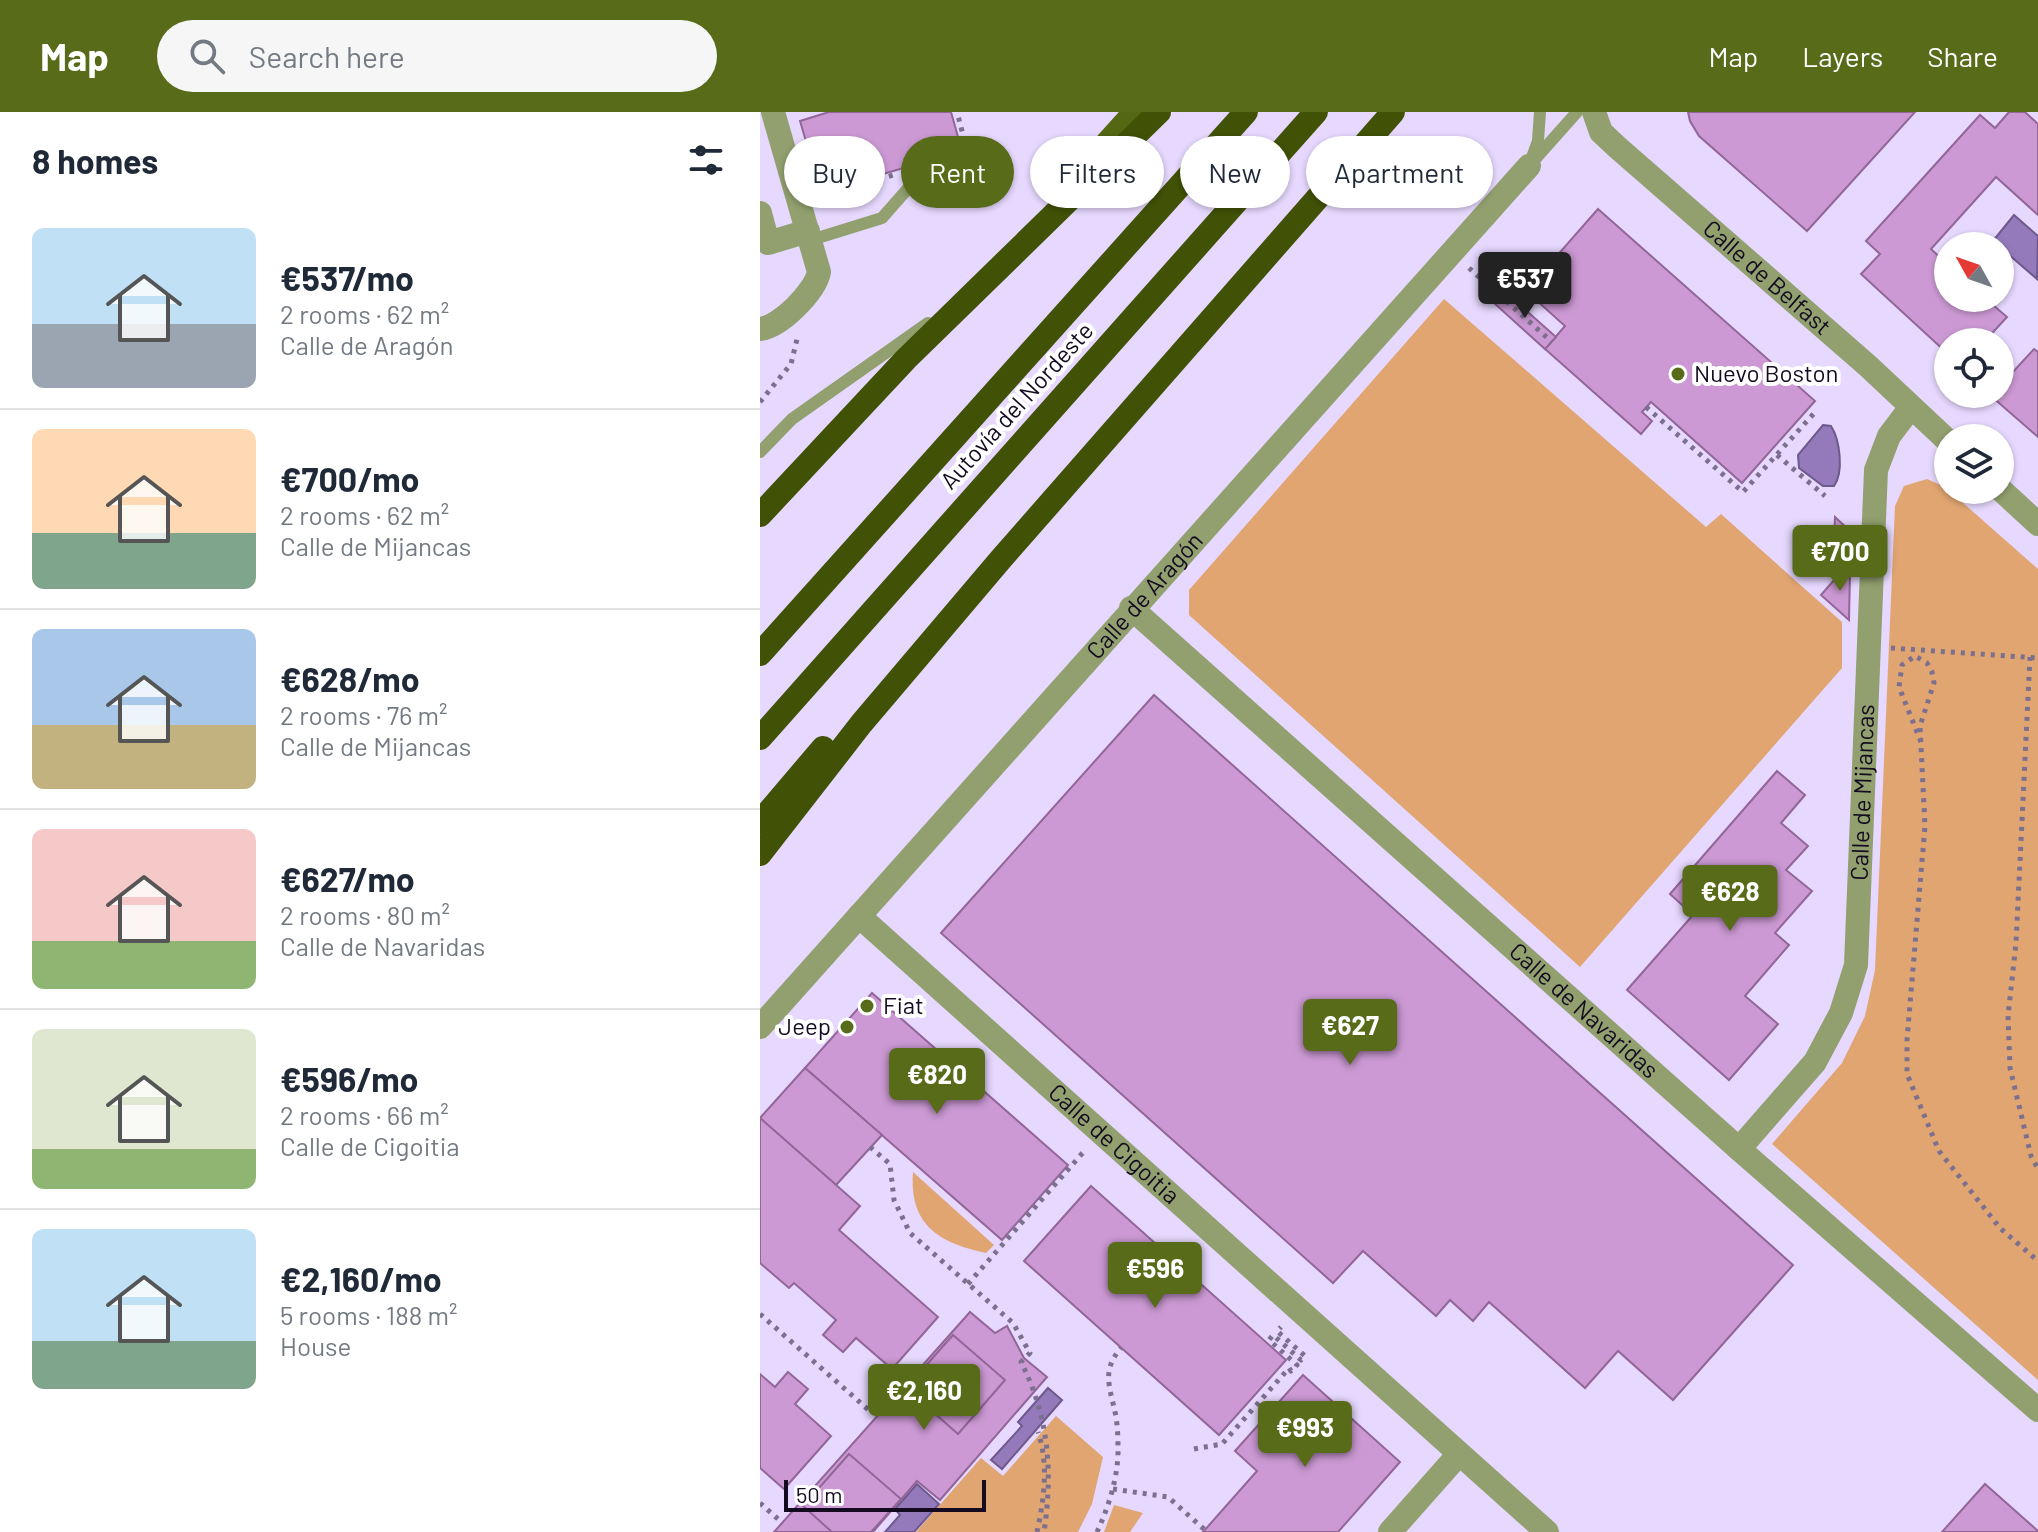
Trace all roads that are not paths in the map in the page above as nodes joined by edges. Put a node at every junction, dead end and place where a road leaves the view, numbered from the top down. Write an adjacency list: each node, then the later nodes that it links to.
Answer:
1 (773, 112): 18 (street)
2 (1135, 112): 20 (main road)
3 (1159, 112): 20 (highway)
4 (1246, 112): 29 (highway, Autovía del Nordeste)
5 (1316, 112): 30 (highway, Autovía del Nordeste)
6 (1381, 112): 31 (highway)
7 (1393, 112): 12 (highway)
8 (1403, 112): 13 (lane)
9 (1540, 112): 14 (lane)
10 (1577, 112): 14 (lane)
11 (1594, 112): 22 (street, Calle de Belfast)
12 (1372, 136)
13 (1377, 136)
14 (1529, 166): 28 (street, Calle de Aragón)
15 (901, 196): 18 (lane)
16 (1309, 208): 32 (highway)
17 (760, 213): 19 (street)
18 (810, 236): 19 (street); 21 (street)
19 (764, 244)
20 (996, 271): 24 (lane); 26 (highway)
21 (760, 329)
22 (1911, 407): 23 (street, Calle de Belfast); 35 (street, Calle de Mijancas)
23 (1934, 428)
24 (760, 452)
25 (2014, 502): 27 (street)
26 (760, 515)
27 (2038, 524)
28 (1131, 608): 33 (street, Calle de Aragón); 35 (street, Calle de Navaridas)
29 (760, 654)
30 (760, 738)
31 (760, 822)
32 (760, 854)
33 (859, 916): 34 (street, Calle de Aragón); 37 (street, Calle de Cigoitia)
34 (760, 1027)
35 (1739, 1149): 36 (street, Calle de Navaridas)
36 (2038, 1410)
37 (1459, 1454): 38 (street); 39 (street, Calle de Cigoitia)
38 (1390, 1532)
39 (1547, 1532)

